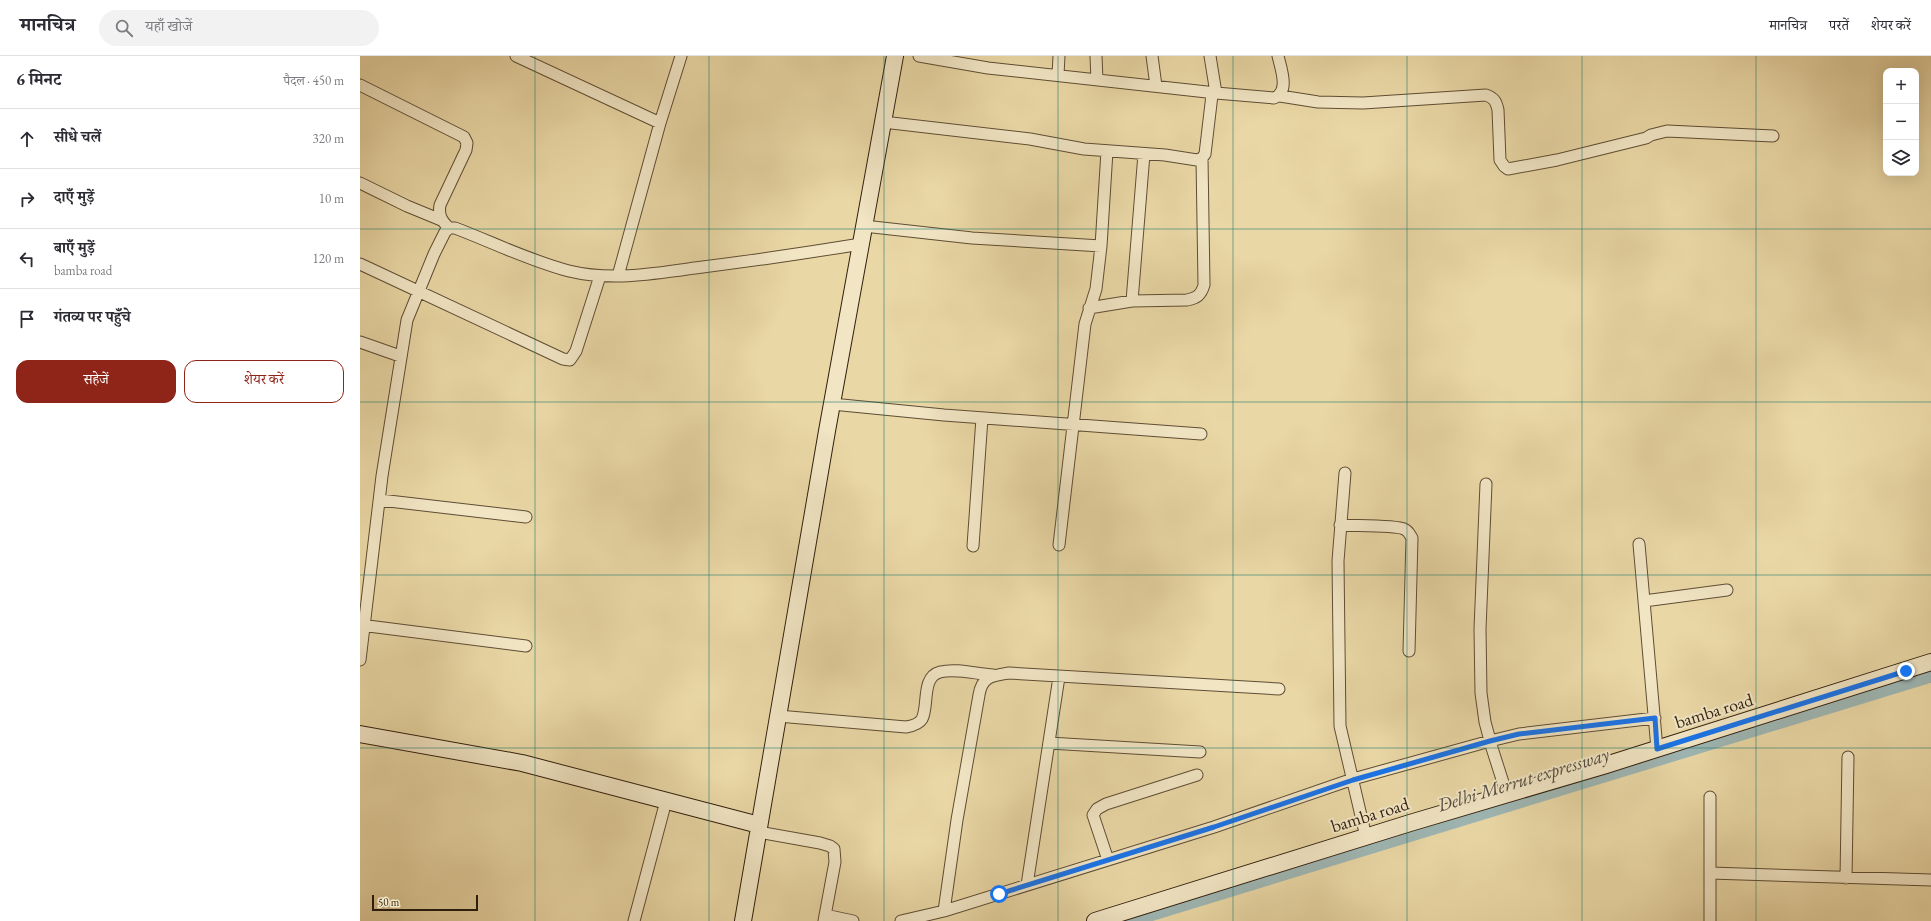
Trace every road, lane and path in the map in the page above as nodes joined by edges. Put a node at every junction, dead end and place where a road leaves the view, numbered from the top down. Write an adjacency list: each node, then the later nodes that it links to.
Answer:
1 (516, 56): 17 (street)
2 (681, 56): 17 (street)
3 (895, 56): 16 (street)
4 (919, 56): 10 (street)
5 (1059, 56): 10 (street)
6 (1096, 56): 11 (street)
7 (1152, 56): 13 (street)
8 (1210, 56): 14 (street)
9 (1278, 56): 15 (street)
10 (1058, 76): 11 (street)
11 (1097, 80): 13 (street)
12 (360, 85): 23 (street)
13 (1156, 86): 14 (street)
14 (1216, 92): 15 (street); 21 (street)
15 (1280, 96): 18 (street)
16 (883, 122): 19 (street); 24 (street)
17 (660, 123): 30 (street)
18 (1773, 136)
19 (1107, 151): 20 (street); 27 (street)
20 (1144, 154): 21 (street); 32 (street)
21 (1202, 158): 32 (street)
22 (360, 184): 23 (street)
23 (441, 220): 25 (street)
24 (864, 226): 26 (street); 27 (street)
25 (449, 228): 29 (street); 31 (street)
26 (861, 244): 30 (street); 36 (street)
27 (1101, 246): 33 (street)
28 (360, 264): 31 (street)
29 (600, 276): 30 (street); 31 (street)
30 (618, 276)
31 (418, 291): 35 (street)
32 (1132, 301): 33 (street)
33 (1089, 308): 38 (street)
34 (360, 342): 35 (street)
35 (400, 356): 42 (street)
36 (832, 404): 37 (street); 58 (street)
37 (982, 418): 38 (street); 47 (street)
38 (1072, 425): 39 (street); 46 (street)
39 (1201, 434)
40 (1345, 473): 44 (street)
41 (1486, 484): 61 (street)
42 (380, 500): 43 (street); 50 (street)
43 (526, 516)
44 (1340, 525): 52 (street); 67 (street)
45 (1639, 544): 49 (street)
46 (1059, 545)
47 (973, 546)
48 (1727, 590): 49 (street)
49 (1644, 601): 59 (street)
50 (362, 625): 51 (street); 53 (street)
51 (526, 646)
52 (1409, 651)
53 (360, 660)
54 (1931, 662): 63 (street, bamba road)
55 (993, 675): 56 (street); 58 (street); 78 (street)
56 (1059, 677): 57 (street); 62 (street)
57 (1279, 689)
58 (778, 716): 71 (street)
59 (1655, 718): 61 (street); 63 (street)
60 (360, 734): 70 (street)
61 (1490, 741): 67 (street); 68 (street)
62 (1049, 743): 64 (street); 77 (street)
63 (1657, 749): 68 (street, bamba road)
64 (1200, 752)
65 (1848, 757): 75 (street)
66 (1198, 775): 73 (street)
67 (1353, 780): 72 (street); 73 (street)
68 (1507, 795): 72 (street, bamba road)
69 (1710, 797): 74 (street)
70 (666, 801): 71 (street); 80 (street)
71 (759, 829): 79 (street); 81 (street)
72 (1366, 837): 84 (street, bamba road)
73 (1108, 860): 77 (street)
74 (1710, 873): 75 (street); 85 (street)
75 (1846, 878): 76 (street)
76 (1931, 880)
77 (1027, 885): 78 (street)
78 (944, 911): 83 (street)
79 (824, 918): 82 (street)
80 (634, 921)
81 (743, 921)
82 (853, 921)
83 (901, 921)
84 (1096, 921)
85 (1710, 921)

